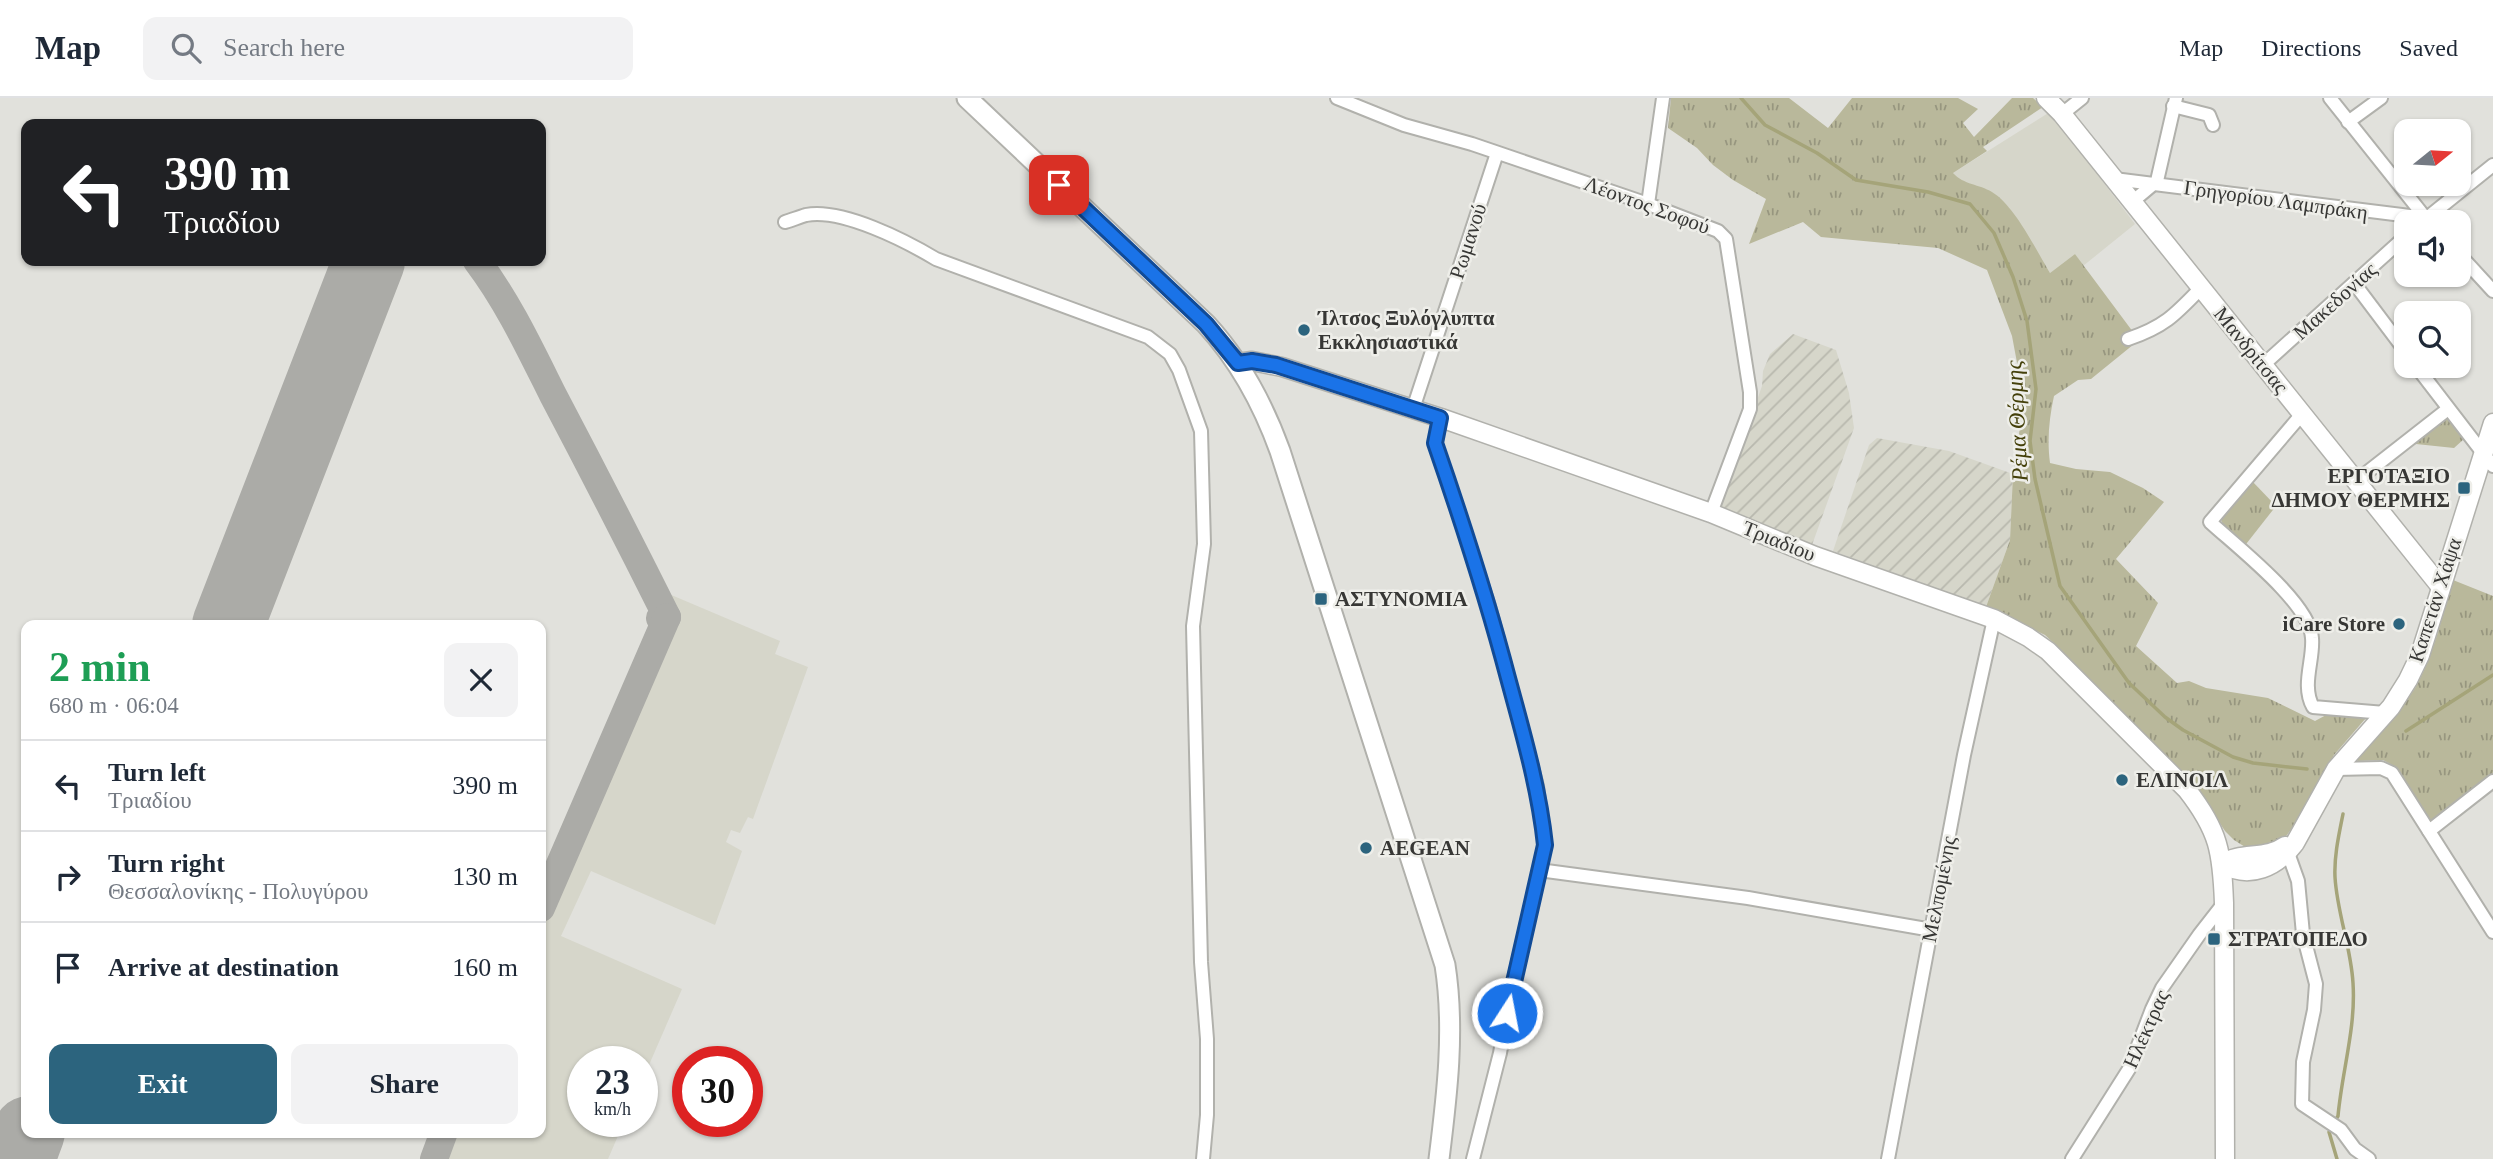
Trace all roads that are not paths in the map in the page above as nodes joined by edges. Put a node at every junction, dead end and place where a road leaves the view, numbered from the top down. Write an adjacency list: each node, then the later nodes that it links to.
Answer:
1 (967, 98): 29 (main road)
2 (1337, 98): 12 (street, Λέοντος Σοφού)
3 (1663, 98): 17 (street)
4 (2046, 98): 9 (main road, Μανδρίτσας)
5 (2082, 98): 9 (street)
6 (2330, 98): 10 (street)
7 (2381, 98): 10 (street)
8 (2174, 102): 11 (street); 15 (street)
9 (2062, 114): 14 (main road, Μανδρίτσας)
10 (2348, 122): 18 (street)
11 (2213, 125)
12 (1497, 153): 17 (street, Λέοντος Σοφού); 32 (street, Ρωμανού)
13 (2493, 165): 19 (street)
14 (2114, 179): 15 (street); 16 (main road, Μανδρίτσας)
15 (2155, 184): 16 (street, Γρηγορίου Λαμπράκη); 20 (street, Γρηγορίου Λαμπράκη)
16 (2133, 202): 25 (main road, Μανδρίτσας)
17 (1648, 204): 39 (street, Λέοντος Σοφού)
18 (2417, 210)
19 (2439, 210)
20 (2394, 217)
21 (785, 222): 55 (street)
22 (2394, 247): 24 (street, Μακεδονίας)
23 (2471, 267): 26 (street)
24 (2354, 283): 27 (street); 30 (street, Μακεδονίας)
25 (2201, 288): 28 (street); 30 (main road, Μανδρίτσας)
26 (2493, 291)
27 (2394, 336)
28 (2128, 339)
29 (1238, 363): 32 (main road, Τριαδίου); 56 (main road)
30 (2263, 365): 34 (main road, Μανδρίτσας)
31 (2425, 378): 33 (street)
32 (1413, 409): 35 (main road, Τριαδίου)
33 (2448, 409): 37 (street); 38 (street)
34 (2302, 414): 38 (main road, Μανδρίτσας); 42 (street)
35 (1440, 418): 39 (main road, Τριαδίου); 51 (street)
36 (2493, 423): 37 (main road, Καπετάν Χάψα)
37 (2488, 460): 40 (main road, Καπετάν Χάψα)
38 (2356, 481): 40 (main road, Μανδρίτσας)
39 (1712, 513): 41 (main road, Τριαδίου)
40 (2440, 586): 42 (main road, Καπετάν Χάψα)
41 (1994, 619): 47 (main road, Τριαδίου); 53 (street, Μελπομένης)
42 (2385, 713): 43 (main road, Καπετάν Χάψα)
43 (2336, 769): 45 (main road, Καπετάν Χάψα); 46 (street)
44 (2493, 781): 46 (street)
45 (2301, 830): 48 (main road, Καπετάν Χάψα); 50 (main road, Καπετάν Χάψα)
46 (2429, 831): 54 (street)
47 (2218, 841): 49 (main road, Τριαδίου); 50 (main road)
48 (2288, 853): 50 (main road, Καπετάν Χάψα); 61 (street)
49 (2222, 864): 50 (main road, Καπετάν Χάψα); 52 (main road, Τριαδίου)
50 (2258, 864): 52 (main road)
51 (1539, 870): 53 (street); 57 (street)
52 (2224, 903): 59 (street, Ηλέκτρας); 60 (main road, Τριαδίου)
53 (1932, 930): 58 (street, Μελπομένης)
54 (2493, 932)
55 (1203, 1159)
56 (1439, 1159)
57 (1473, 1159)
58 (1888, 1159)
59 (2072, 1159)
60 (2225, 1159)
61 (2370, 1159)

